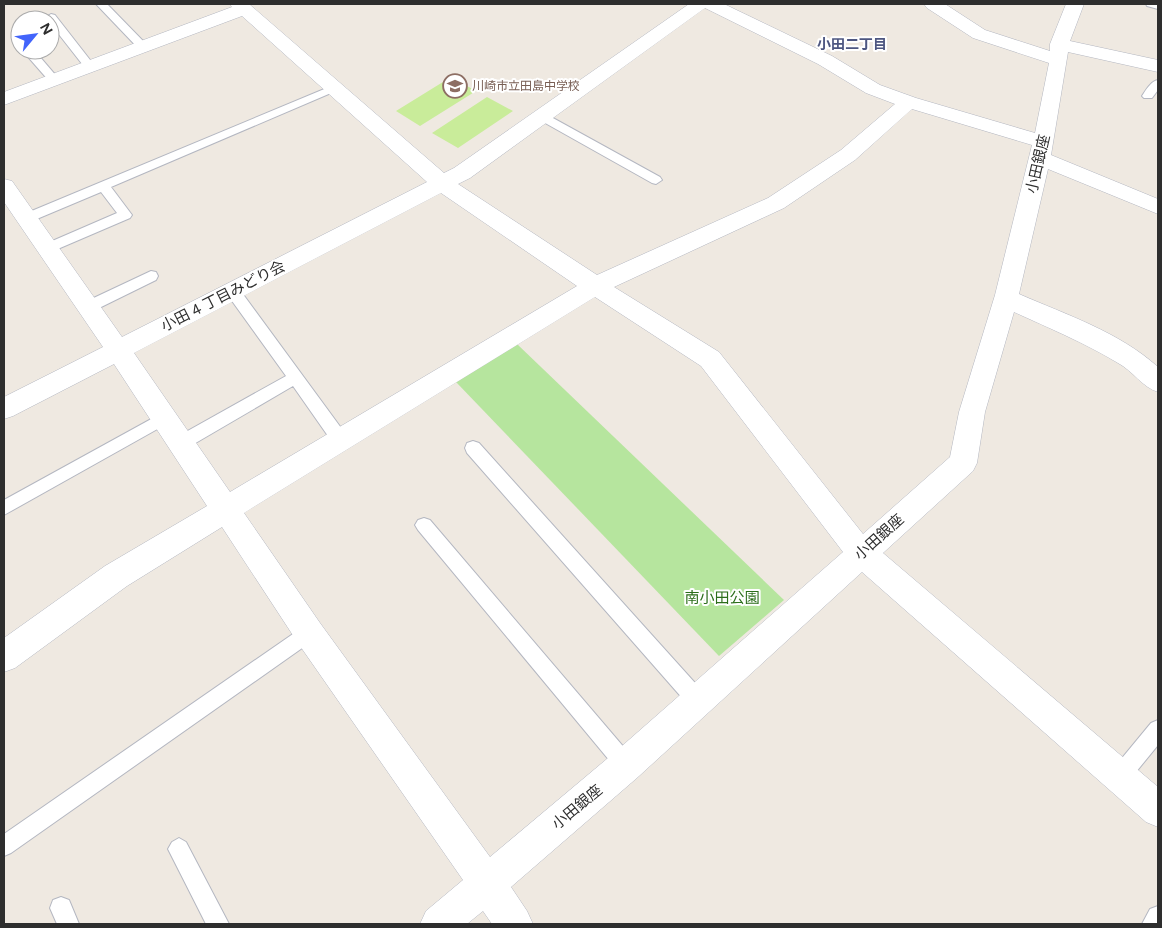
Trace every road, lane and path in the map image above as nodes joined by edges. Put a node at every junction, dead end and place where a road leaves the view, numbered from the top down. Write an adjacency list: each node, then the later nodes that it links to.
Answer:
1 (101, 4): 10 (lane)
2 (700, 4): 21 (street, 小田 4 丁目みどり会)
3 (710, 4): 20 (street)
4 (933, 4): 11 (street)
5 (1076, 4): 11 (street, 小田銀座)
6 (1150, 4): 8 (lane)
7 (241, 6): 10 (street); 17 (street)
8 (1158, 6)
9 (60, 28): 13 (lane)
10 (143, 47): 13 (street)
11 (1059, 52): 14 (street); 22 (street, 小田銀座)
12 (37, 60): 15 (lane)
13 (90, 66): 15 (street)
14 (1158, 66)
15 (54, 80): 19 (street)
16 (1158, 83): 18 (lane)
17 (334, 88): 24 (street); 26 (lane)
18 (1148, 96)
19 (4, 99)
20 (909, 102): 22 (street); 31 (street)
21 (542, 116): 23 (lane); 24 (street, 小田 4 丁目みどり会)
22 (1041, 150): 27 (street); 33 (street, 小田銀座)
23 (656, 180)
24 (442, 184): 31 (street); 32 (street, 小田 4 丁目みどり会)
25 (4, 186): 28 (street)
26 (103, 186): 28 (lane); 29 (lane)
27 (1158, 207)
28 (27, 218): 29 (street)
29 (48, 248): 34 (street)
30 (151, 276): 34 (lane)
31 (595, 286): 40 (street); 46 (street)
32 (232, 290): 35 (street, 小田 4 丁目みどり会); 36 (lane)
33 (1006, 298): 37 (street); 46 (street, 小田銀座)
34 (88, 307): 35 (street)
35 (119, 351): 38 (street, 小田 4 丁目みどり会); 39 (street)
36 (296, 378): 40 (lane); 41 (lane)
37 (1158, 381)
38 (4, 409)
39 (164, 418): 41 (street); 43 (lane)
40 (341, 441): 44 (street)
41 (181, 443): 44 (street)
42 (473, 448): 49 (lane)
43 (4, 508)
44 (226, 509): 47 (street); 48 (street)
45 (424, 525): 51 (lane)
46 (861, 553): 49 (street, 小田銀座); 52 (street)
47 (309, 633): 54 (lane); 56 (street)
48 (4, 657)
49 (698, 702): 51 (street, 小田銀座)
50 (1158, 730): 52 (lane)
51 (626, 765): 56 (street, 小田銀座)
52 (1120, 776): 53 (street)
53 (1158, 810)
54 (4, 846)
55 (179, 849): 58 (lane)
56 (486, 884): 59 (street, 小田銀座); 60 (street)
57 (1158, 917): 61 (lane)
58 (218, 924)
59 (440, 924)
60 (514, 924)
61 (1153, 924)

